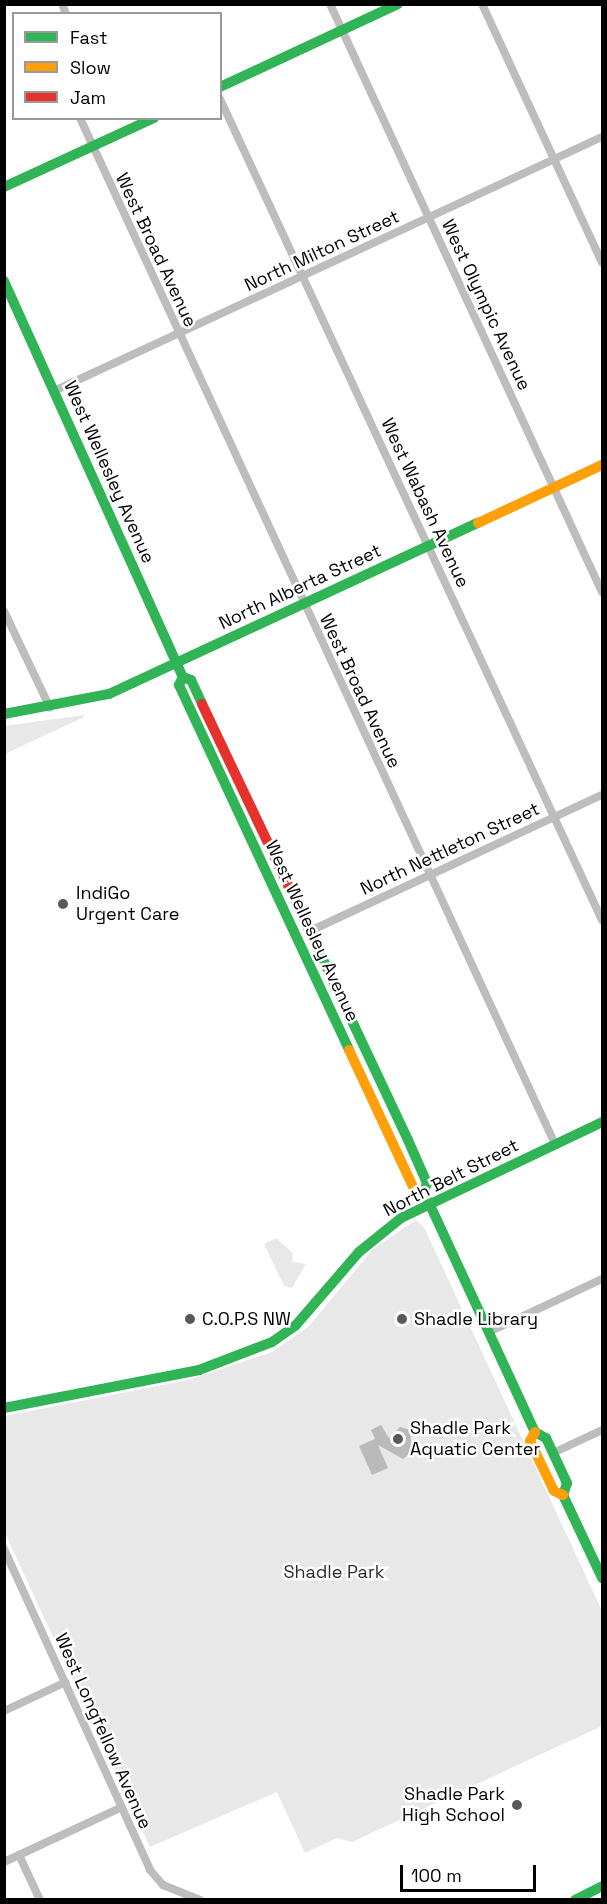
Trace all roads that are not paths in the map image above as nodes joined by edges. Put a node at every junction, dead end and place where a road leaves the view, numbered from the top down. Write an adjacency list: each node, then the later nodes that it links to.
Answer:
1 (330, 4): 4 (street, West Olympic Avenue)
2 (398, 4): 4 (main road)
3 (482, 4): 11 (street)
4 (343, 30): 5 (main road); 15 (street, West Olympic Avenue)
5 (222, 86)
6 (222, 103): 17 (street, West Wabash Avenue)
7 (81, 120): 10 (street, West Broad Avenue)
8 (150, 120): 10 (main road)
9 (603, 136): 11 (street, North Milton Street)
10 (92, 147): 12 (main road); 19 (street, West Broad Avenue)
11 (554, 159): 15 (street, North Milton Street); 16 (street)
12 (21, 181): 13 (main road); 14 (main road)
13 (4, 187)
14 (4, 194)
15 (430, 218): 17 (street, North Milton Street); 22 (street, West Olympic Avenue)
16 (603, 262)
17 (303, 276): 19 (street, North Milton Street); 23 (street, West Wabash Avenue)
18 (4, 281): 20 (main road, West Wellesley Avenue)
19 (177, 333): 20 (street, North Milton Street); 25 (street, West Broad Avenue)
20 (54, 391): 27 (main road, West Wellesley Avenue)
21 (603, 465): 22 (main road, North Alberta Street)
22 (554, 487): 23 (main road, North Alberta Street); 24 (street, West Olympic Avenue)
23 (429, 546): 25 (main road, North Alberta Street); 32 (street, West Wabash Avenue)
24 (603, 592)
25 (303, 604): 27 (main road, North Alberta Street); 35 (street, West Broad Avenue)
26 (4, 611): 29 (street)
27 (177, 662): 28 (main road, West Wellesley Avenue); 29 (main road, North Alberta Street)
28 (183, 677): 33 (main road, West Wellesley Avenue); 34 (main road, West Wellesley Avenue)
29 (50, 710): 30 (main road, North Alberta Street)
30 (4, 714)
31 (603, 795): 32 (street, North Nettleton Street)
32 (554, 817): 35 (street, North Nettleton Street); 37 (street, West Wabash Avenue)
33 (265, 834): 34 (main road); 36 (main road, West Wellesley Avenue)
34 (266, 873): 36 (main road); 41 (main road, West Wellesley Avenue)
35 (429, 875): 38 (street, North Nettleton Street); 40 (street, West Broad Avenue)
36 (299, 906): 38 (main road, West Wellesley Avenue)
37 (603, 920)
38 (310, 931): 41 (main road, West Wellesley Avenue)
39 (603, 1122): 40 (main road, North Belt Street)
40 (555, 1144): 42 (main road, North Belt Street)
41 (424, 1191): 42 (main road, West Wellesley Avenue)
42 (430, 1203): 44 (main road, West Wellesley Avenue); 45 (main road, North Belt Street)
43 (603, 1279): 44 (street)
44 (489, 1332): 47 (main road, West Wellesley Avenue)
45 (4, 1408)
46 (603, 1430): 48 (street)
47 (535, 1432): 48 (main road, West Wellesley Avenue); 49 (main road, West Wellesley Avenue)
48 (554, 1453): 49 (main road, West Wellesley Avenue)
49 (564, 1495): 52 (main road, West Wellesley Avenue)
50 (4, 1549): 51 (street, West Longfellow Avenue)
51 (7, 1559): 53 (street, West Longfellow Avenue)
52 (603, 1578)
53 (66, 1682): 54 (street); 55 (street, West Longfellow Avenue)
54 (4, 1711)
55 (122, 1807): 56 (street); 60 (street, West Longfellow Avenue)
56 (20, 1855): 57 (street); 59 (street)
57 (4, 1862)
58 (603, 1886): 61 (main road)
59 (40, 1899)
60 (200, 1899)
61 (575, 1899)

